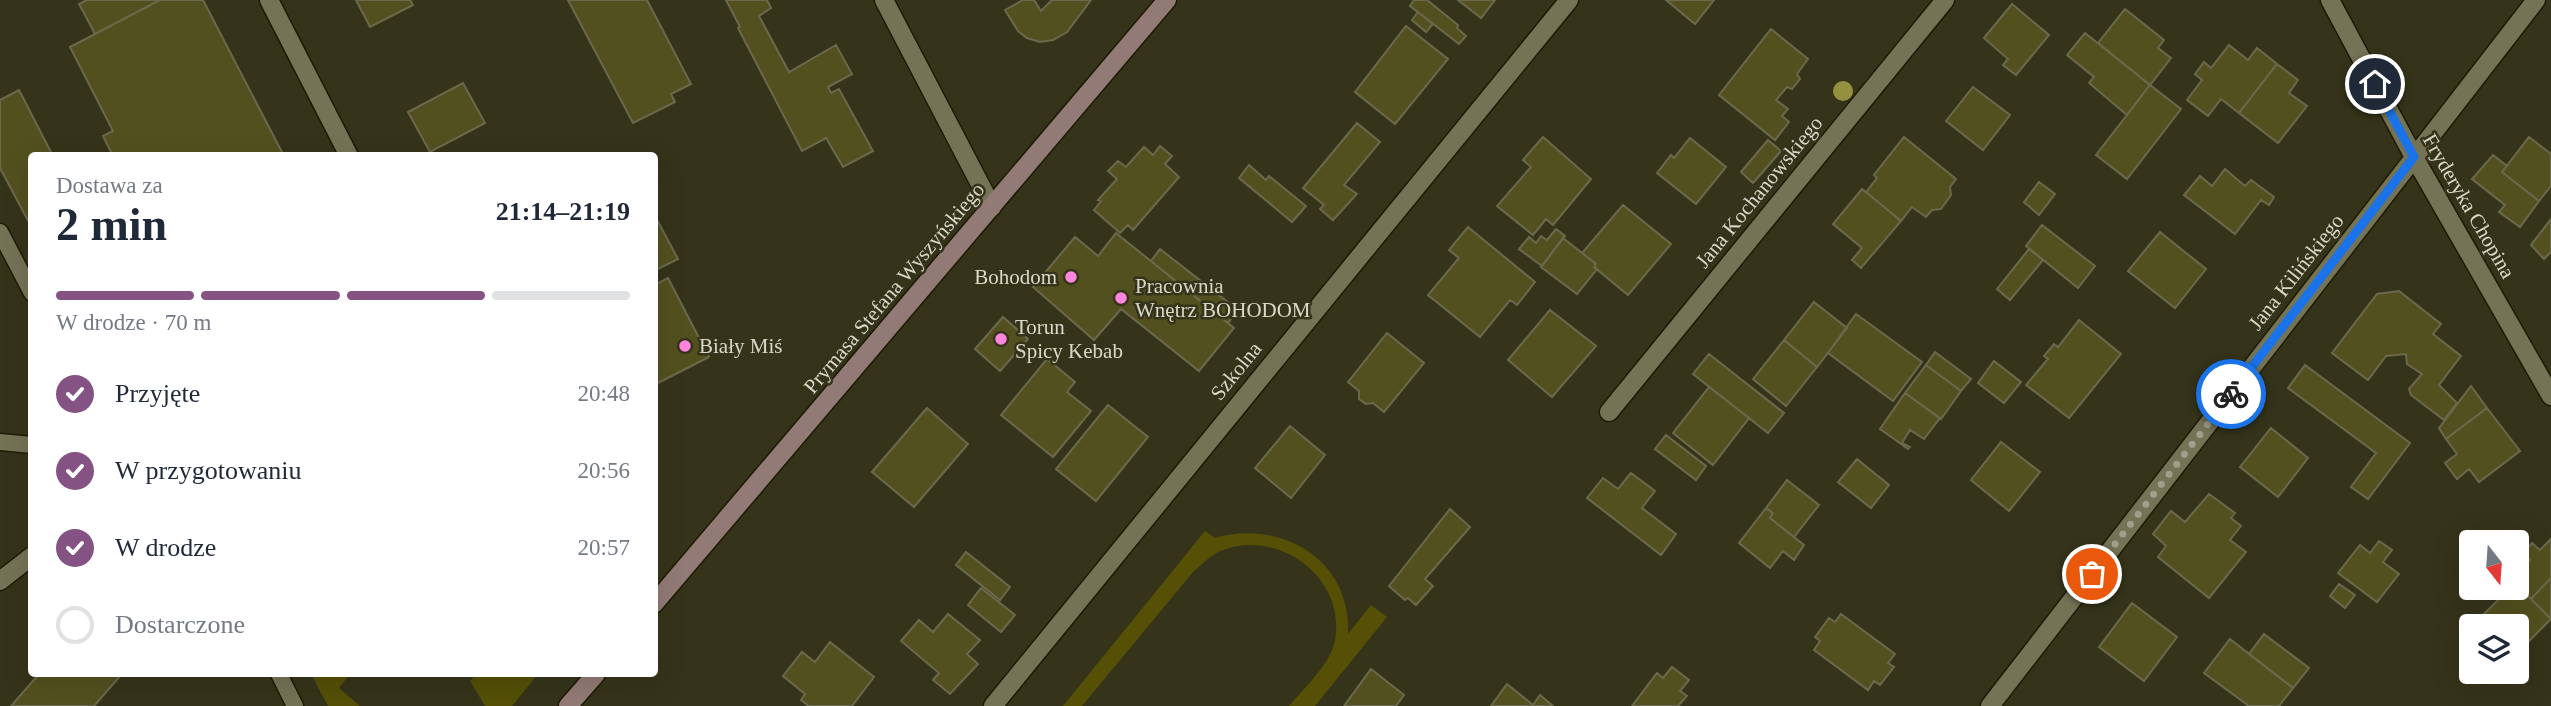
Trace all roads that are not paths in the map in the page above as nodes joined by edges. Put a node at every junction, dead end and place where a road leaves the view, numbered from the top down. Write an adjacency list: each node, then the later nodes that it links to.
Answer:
1 (269, 0): 8 (street)
2 (884, 0): 10 (street)
3 (1167, 0): 10 (main road, Prymasa Stefana Wyszyńskiego)
4 (1569, 0): 24 (street, Szkolna)
5 (1945, 0): 14 (street, Jana Kochanowskiego)
6 (2330, 0): 9 (street, Fryderyka Chopina)
7 (2536, 0): 9 (street, Jana Kilińskiego)
8 (347, 152)
9 (2414, 157): 13 (street, Fryderyka Chopina); 25 (street, Jana Kilińskiego)
10 (992, 206): 19 (main road, Prymasa Stefana Wyszyńskiego)
11 (0, 232): 12 (lane)
12 (28, 285)
13 (2551, 396)
14 (1609, 412)
15 (0, 442): 16 (lane)
16 (28, 445)
17 (28, 559): 18 (street)
18 (0, 581)
19 (658, 599)
20 (280, 677): 22 (lane)
21 (593, 677): 23 (main road)
22 (295, 706)
23 (568, 706)
24 (992, 706)
25 (1990, 706)

